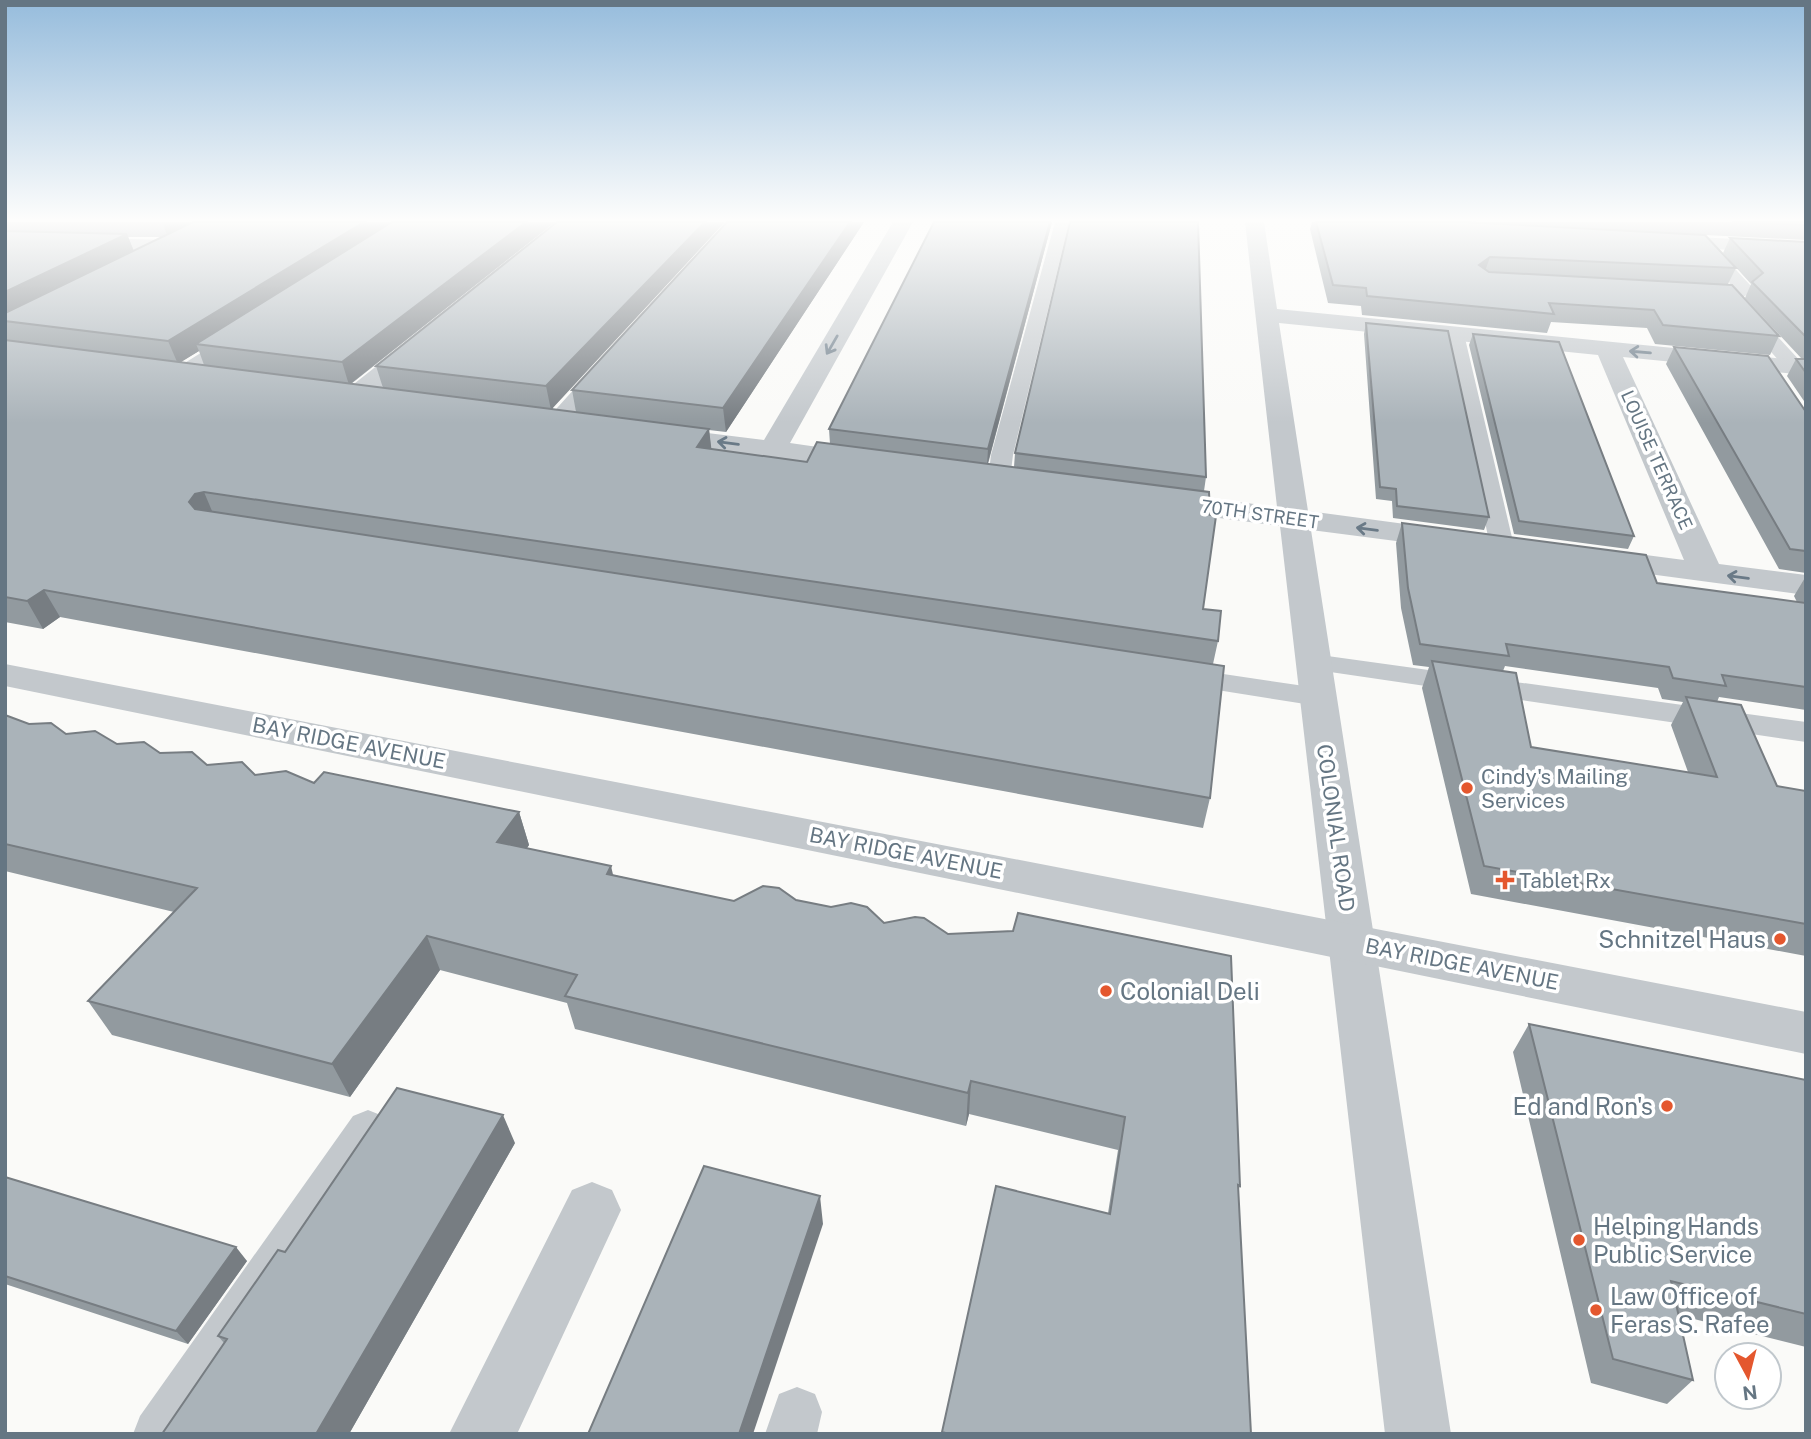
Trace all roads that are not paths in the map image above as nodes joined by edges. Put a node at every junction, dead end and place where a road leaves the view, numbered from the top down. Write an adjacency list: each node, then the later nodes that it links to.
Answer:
1 (864, 289): 21 (street, one-way to 21)
2 (1045, 289): 23 (lane)
3 (1263, 289): 7 (street, COLONIAL ROAD)
4 (1744, 289): 6 (lane)
5 (1689, 293): 6 (lane)
6 (1730, 295): 14 (lane)
7 (1266, 315): 10 (street); 25 (street, COLONIAL ROAD)
8 (256, 323): 15 (lane)
9 (435, 331): 18 (street)
10 (1455, 334): 11 (street); 26 (lane)
11 (1607, 348): 13 (street, one-way to 11); 28 (street, LOUISE TERRACE)
12 (610, 360): 19 (lane)
13 (1767, 364): 14 (street); 17 (lane)
14 (1801, 367)
15 (164, 372): 16 (street)
16 (218, 379)
17 (1784, 390)
18 (394, 402)
19 (555, 422)
20 (637, 432): 21 (street, one-way to 20)
21 (773, 449): 22 (street)
22 (892, 465)
23 (999, 479)
24 (1130, 497): 25 (street, 70TH STREET)
25 (1293, 519): 26 (street, 70TH STREET, one-way to 25); 30 (street, COLONIAL ROAD)
26 (1515, 548)
27 (1570, 555): 28 (street)
28 (1706, 572): 29 (street, one-way to 28)
29 (1806, 585)
30 (1313, 662): 33 (street, COLONIAL ROAD); 34 (lane)
31 (1156, 673): 33 (lane)
32 (5, 675): 35 (street, BAY RIDGE AVENUE)
33 (1318, 697): 35 (street, COLONIAL ROAD)
34 (1806, 732)
35 (1351, 942): 36 (street, BAY RIDGE AVENUE); 41 (street, COLONIAL ROAD)
36 (1806, 1033)
37 (368, 1129): 39 (lane)
38 (592, 1210): 40 (street)
39 (158, 1434)
40 (482, 1434)
41 (1418, 1434)

